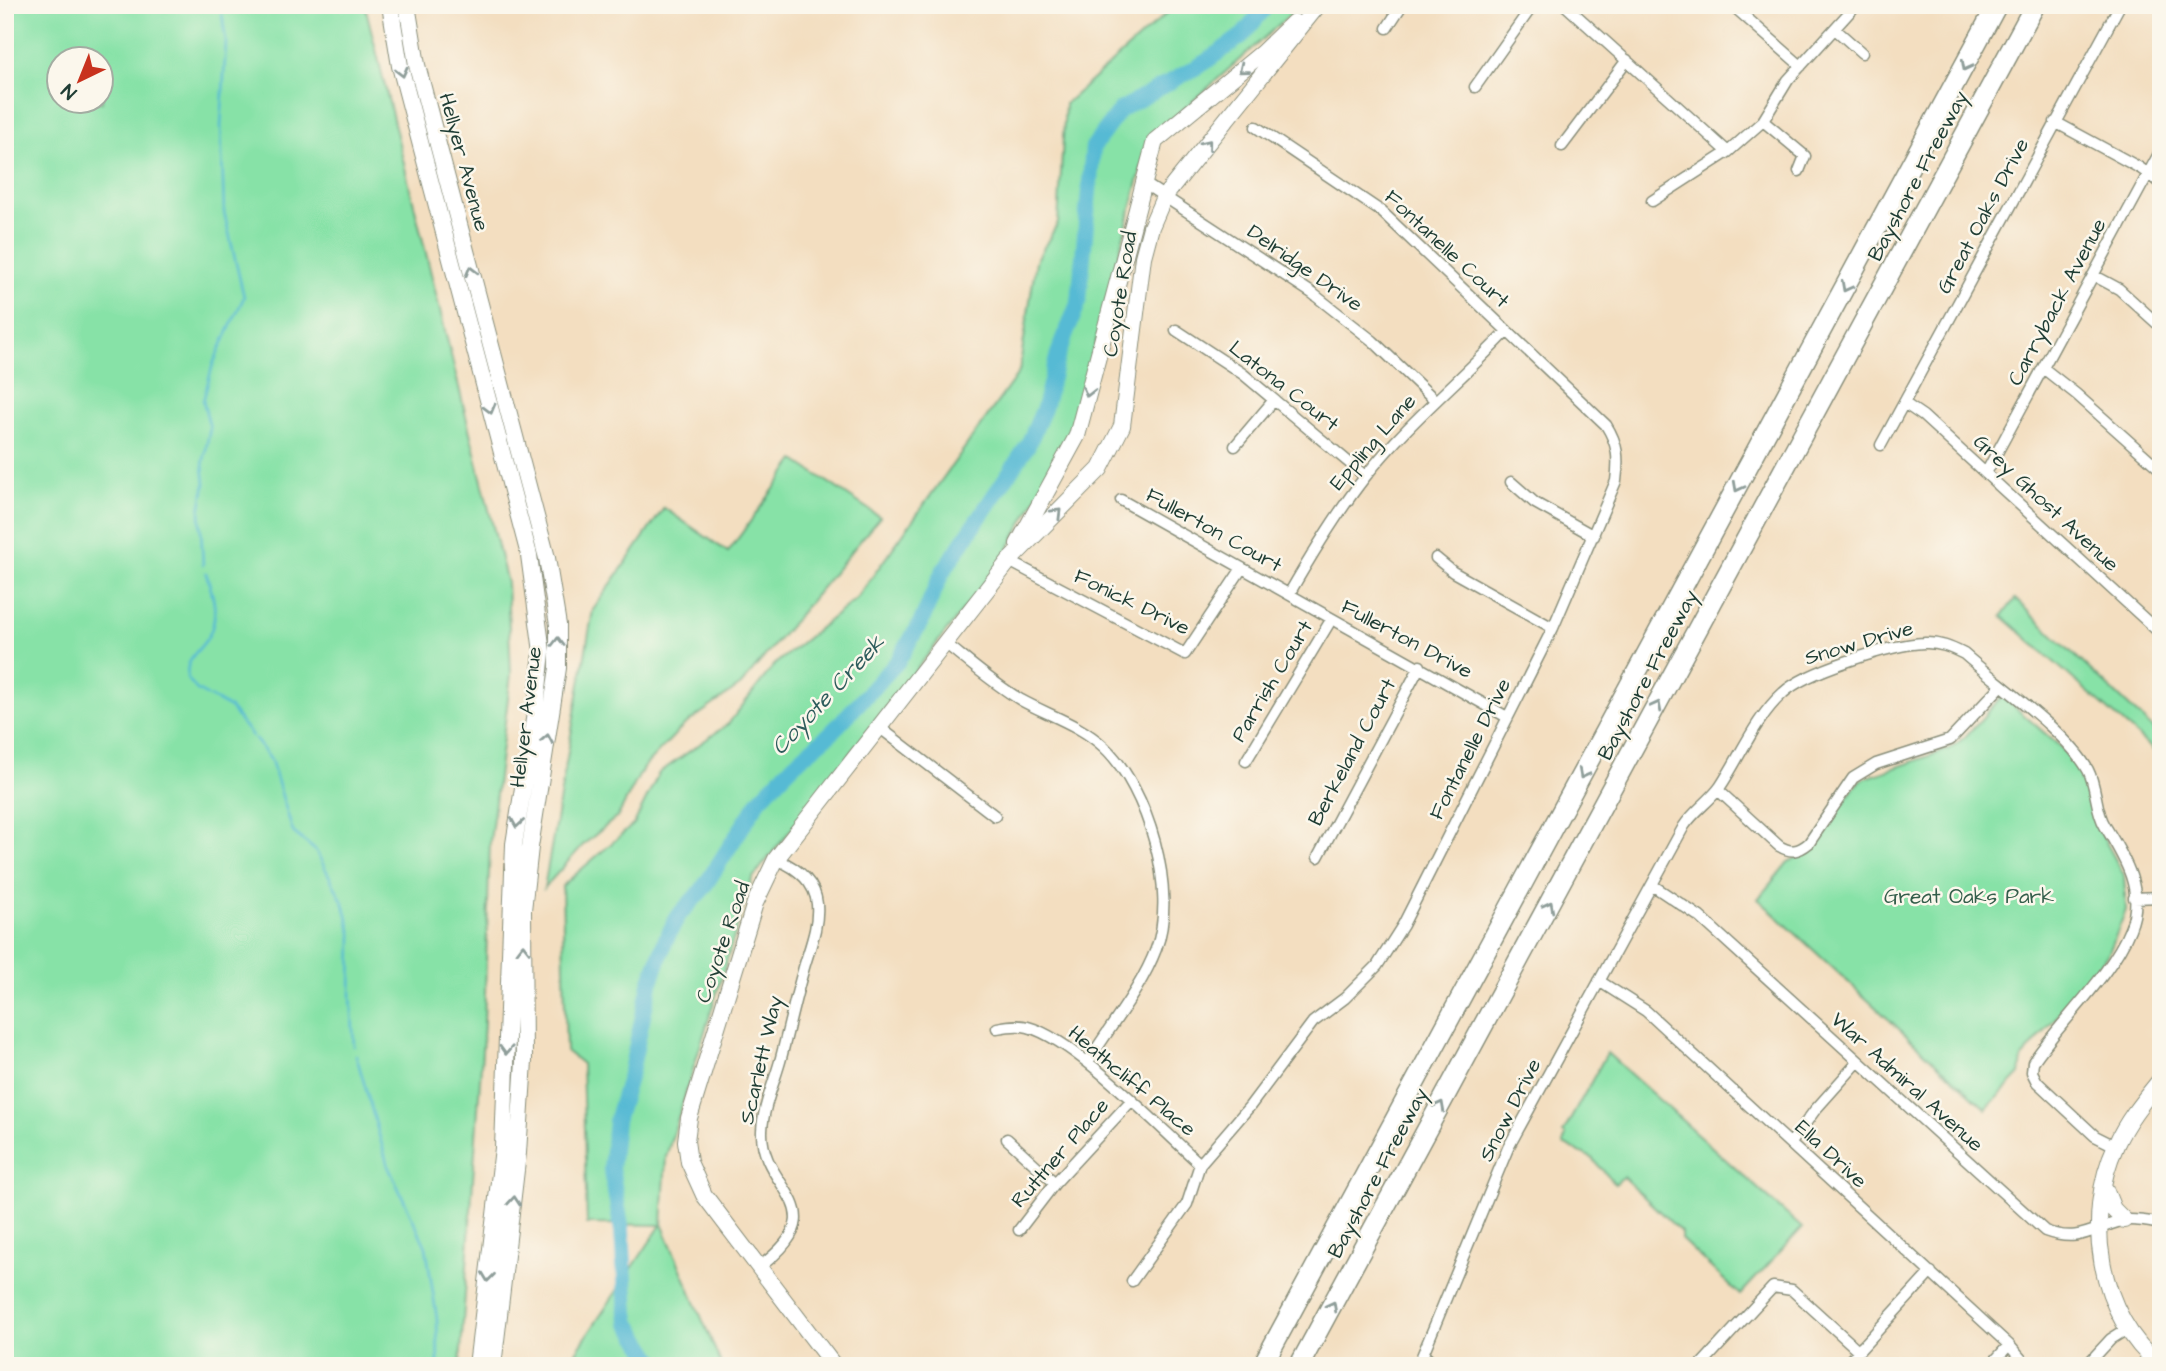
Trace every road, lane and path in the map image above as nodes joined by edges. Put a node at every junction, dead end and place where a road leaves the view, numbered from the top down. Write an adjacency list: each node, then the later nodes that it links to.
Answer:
1 (390, 5): 36 (main road, Hellyer Avenue, one-way to 36)
2 (407, 5): 35 (main road, Hellyer Avenue, one-way to 2)
3 (1311, 5): 27 (main road, Coyote Road, one-way to 27)
4 (1318, 5): 29 (main road, Coyote Road, one-way to 4)
5 (1402, 5): 13 (street)
6 (1533, 5): 18 (street)
7 (1565, 5): 16 (street)
8 (1732, 5): 17 (street)
9 (1856, 5): 14 (street)
10 (1997, 5): 96 (highway, Bayshore Freeway, one-way to 96)
11 (2035, 5): 97 (highway, Bayshore Freeway, one-way to 11)
12 (2120, 5): 20 (street, Great Oaks Drive)
13 (1387, 28)
14 (1835, 29): 15 (street); 17 (street)
15 (1862, 53)
16 (1627, 60): 22 (street); 24 (street)
17 (1801, 66): 19 (street)
18 (1475, 87)
19 (1763, 121): 24 (street); 25 (street)
20 (2055, 122): 26 (street); 40 (street, Great Oaks Drive)
21 (1256, 127): 34 (street, Fontanelle Court)
22 (1562, 146)
23 (2161, 150): 26 (street, Carryback Avenue)
24 (1728, 152): 30 (street)
25 (1799, 171)
26 (2148, 173): 28 (street); 31 (street, Carryback Avenue)
27 (1142, 181): 29 (street, Delridge Drive); 50 (main road, Coyote Road, one-way to 50)
28 (2161, 183)
29 (1164, 197): 39 (street, Delridge Drive); 50 (main road, Coyote Road, one-way to 29)
30 (1652, 201)
31 (2094, 275): 32 (street); 37 (street, Carryback Avenue)
32 (2161, 327)
33 (1176, 330): 38 (street, Latona Court)
34 (1507, 331): 39 (street, Eppling Lane); 48 (street, Fontanelle Drive)
35 (488, 337): 36 (main road); 59 (main road, Hellyer Avenue, one-way to 35)
36 (472, 343): 59 (main road, Hellyer Avenue, one-way to 59)
37 (2043, 368): 43 (street); 44 (street, Carryback Avenue)
38 (1274, 400): 42 (street); 45 (street, Latona Court)
39 (1435, 400): 45 (street, Eppling Lane)
40 (1904, 403): 41 (street, Great Oaks Drive); 44 (street, Grey Ghost Avenue)
41 (1881, 445)
42 (1236, 446)
43 (2161, 470)
44 (1986, 473): 55 (street, Grey Ghost Avenue)
45 (1365, 476): 52 (street, Eppling Lane)
46 (1511, 482): 48 (street)
47 (1121, 500): 51 (street, Fullerton Court)
48 (1594, 536): 54 (street, Fontanelle Drive)
49 (1436, 558): 54 (street)
50 (1009, 561): 51 (street, Fonick Drive); 56 (main road, Coyote Road)
51 (1242, 568): 52 (street, Fullerton Court)
52 (1289, 594): 53 (street, Fullerton Drive)
53 (1331, 620): 57 (street, Fullerton Drive); 62 (street, Parrish Court)
54 (1553, 628): 60 (street, Fontanelle Drive)
55 (2161, 634)
56 (945, 643): 61 (main road, Coyote Road); 72 (street)
57 (1420, 666): 60 (street, Fullerton Drive); 65 (street, Berkeland Court)
58 (2001, 686): 63 (street, Snow Drive); 63 (street); 69 (street, Snow Drive)
59 (544, 708): 93 (main road, Hellyer Avenue, one-way to 93); 94 (main road, Hellyer Avenue, one-way to 59)
60 (1507, 717): 79 (street, Fontanelle Drive)
61 (879, 727): 64 (street); 66 (main road, Coyote Road)
62 (1246, 761)
63 (1718, 790): 67 (street, Snow Drive)
64 (995, 816)
65 (1318, 857)
66 (776, 859): 86 (main road, Coyote Road); 86 (street, Scarlett Way)
67 (1652, 885): 70 (street, Snow Drive); 73 (street, War Admiral Avenue)
68 (2161, 897): 69 (street)
69 (2134, 898): 78 (street, Snow Drive)
70 (1599, 981): 77 (street, Ella Drive); 92 (street, Snow Drive)
71 (997, 1028): 72 (street, Heathcliff Place)
72 (1087, 1062): 75 (street, Heathcliff Place)
73 (1857, 1063): 77 (street); 85 (street, War Admiral Avenue)
74 (2158, 1090): 78 (main road)
75 (1130, 1102): 79 (street, Heathcliff Place); 80 (street, Ruttner Place)
76 (1007, 1139): 80 (street)
77 (1791, 1143): 87 (street, Ella Drive)
78 (2115, 1146): 81 (main road)
79 (1200, 1164): 88 (street)
80 (1055, 1183): 84 (street, Ruttner Place)
81 (2104, 1187): 82 (main road); 85 (main road)
82 (2124, 1220): 83 (street, War Admiral Avenue); 85 (street, War Admiral Avenue)
83 (2161, 1224)
84 (1019, 1230)
85 (2099, 1230): 89 (main road)
86 (758, 1268): 95 (main road, Coyote Road)
87 (1931, 1272): 90 (street, Ella Drive); 91 (street)
88 (1132, 1282)
89 (2127, 1329): 103 (street); 104 (main road)
90 (2009, 1345): 101 (street); 102 (street, Ella Drive)
91 (1859, 1351): 99 (street); 100 (street)
92 (1420, 1361): 98 (street)
93 (477, 1366)
94 (493, 1366)
95 (834, 1366)
96 (1262, 1366)
97 (1299, 1366)
98 (1441, 1366)
99 (1700, 1366)
100 (1845, 1366)
101 (1990, 1366)
102 (2027, 1366)
103 (2086, 1366)
104 (2161, 1366)

